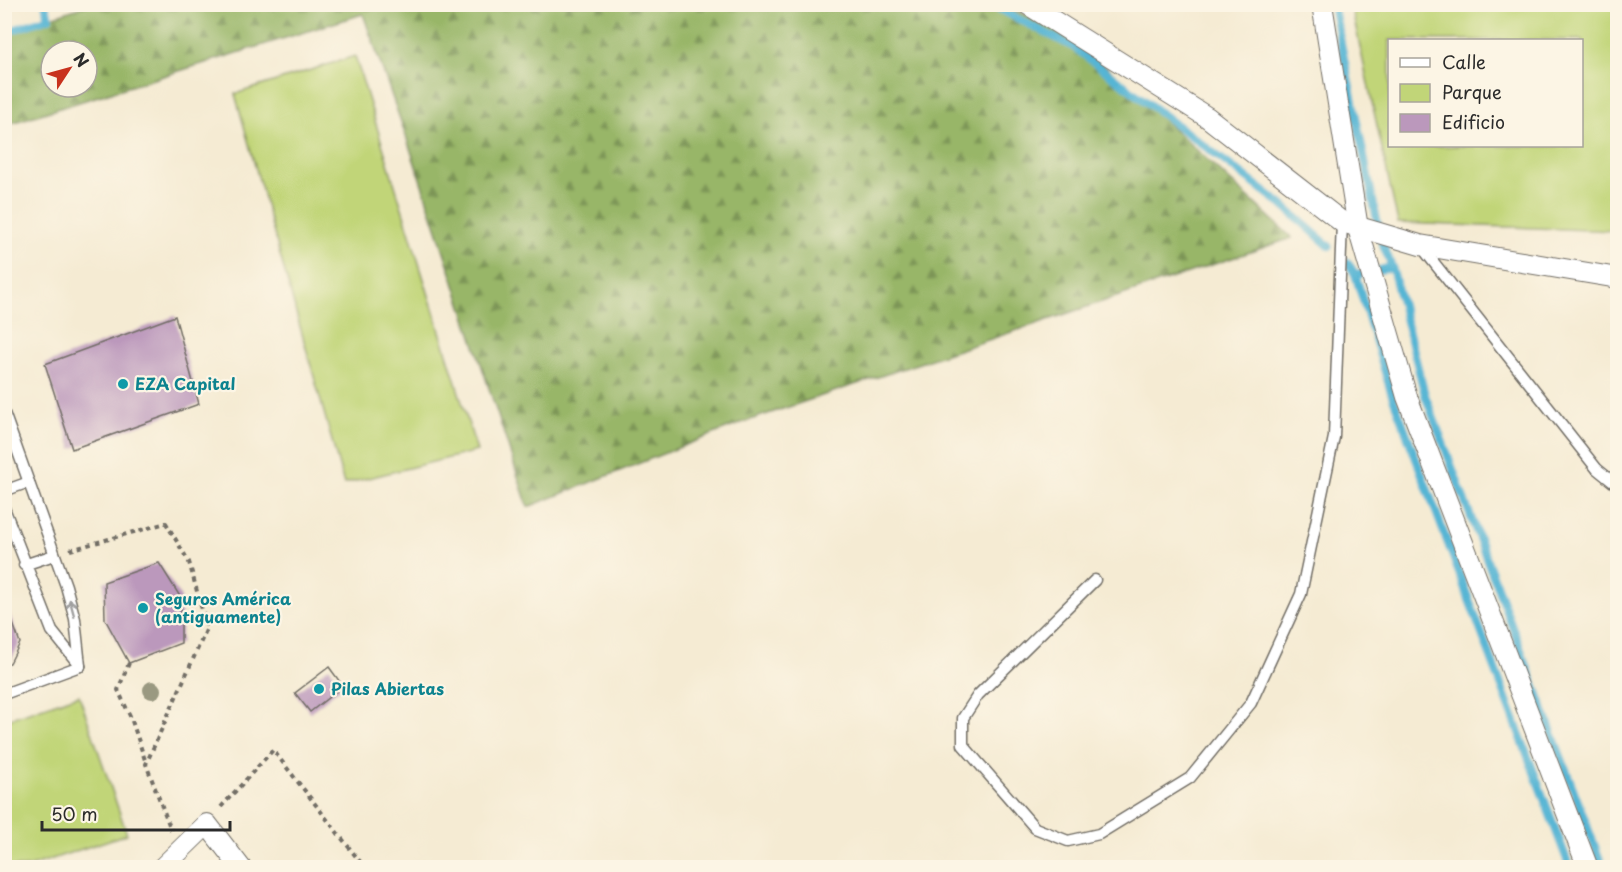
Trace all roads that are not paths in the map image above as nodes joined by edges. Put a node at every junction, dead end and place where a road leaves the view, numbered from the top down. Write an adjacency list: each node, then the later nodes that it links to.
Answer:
1 (1027, 4): 3 (street)
2 (1322, 4): 3 (street)
3 (1350, 225): 4 (street); 14 (lane); 19 (street)
4 (1420, 245): 5 (street); 9 (lane)
5 (1617, 278)
6 (4, 413): 7 (lane)
7 (8, 434): 8 (lane)
8 (29, 482): 10 (lane); 12 (lane)
9 (1617, 486)
10 (4, 491)
11 (4, 508): 13 (lane)
12 (54, 555): 13 (lane); 15 (lane, one-way to 12)
13 (24, 565): 15 (lane)
14 (1095, 580)
15 (80, 666): 16 (lane)
16 (4, 694)
17 (162, 867): 18 (street)
18 (241, 867)
19 (1588, 867)

